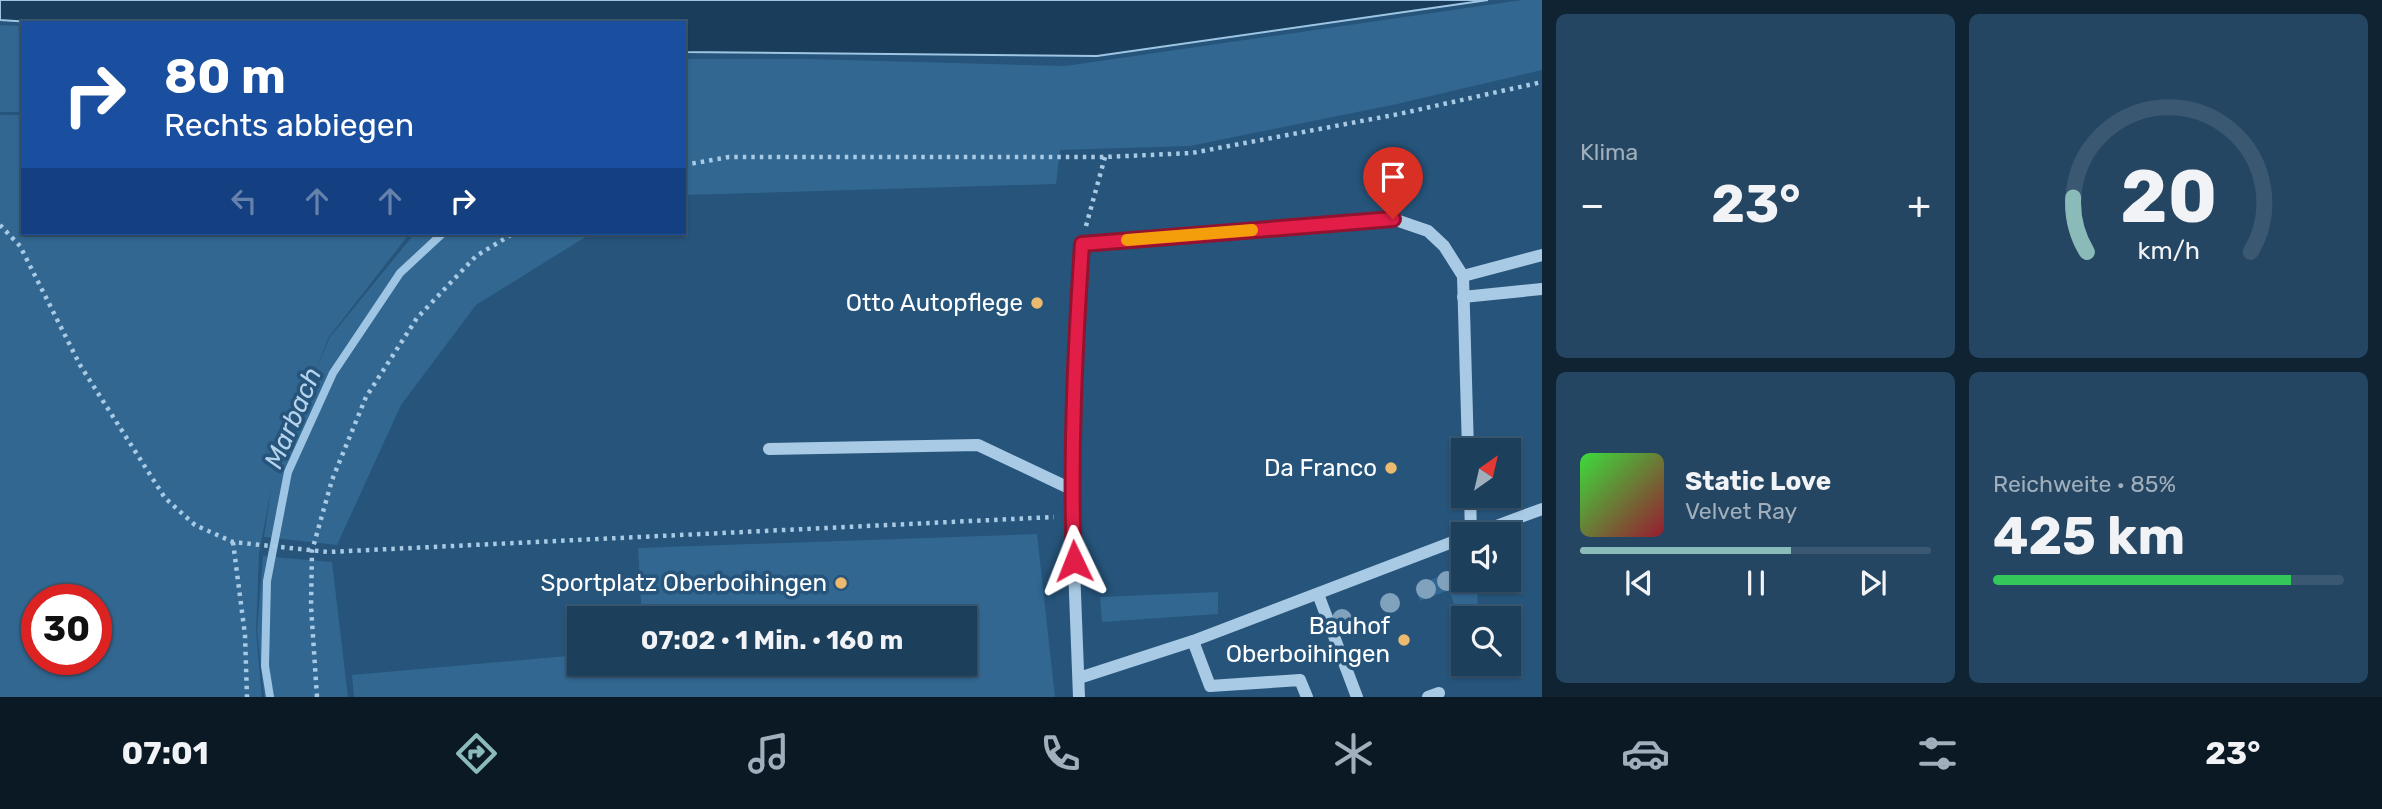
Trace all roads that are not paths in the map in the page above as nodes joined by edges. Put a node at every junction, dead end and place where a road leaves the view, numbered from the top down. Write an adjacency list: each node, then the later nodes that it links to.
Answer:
1 (1542, 255): 2 (street)
2 (1463, 276): 4 (street); 7 (street)
3 (1542, 289): 4 (street)
4 (1463, 297): 5 (street)
5 (1468, 438)
6 (769, 449): 7 (street)
7 (1071, 489): 13 (street)
8 (1542, 509): 9 (street)
9 (1506, 522)
10 (1451, 543): 11 (street)
11 (1318, 594): 12 (street); 16 (street)
12 (1193, 641): 13 (street); 15 (street)
13 (1079, 678): 14 (street)
14 (1079, 697)
15 (1307, 697)
16 (1357, 697)

